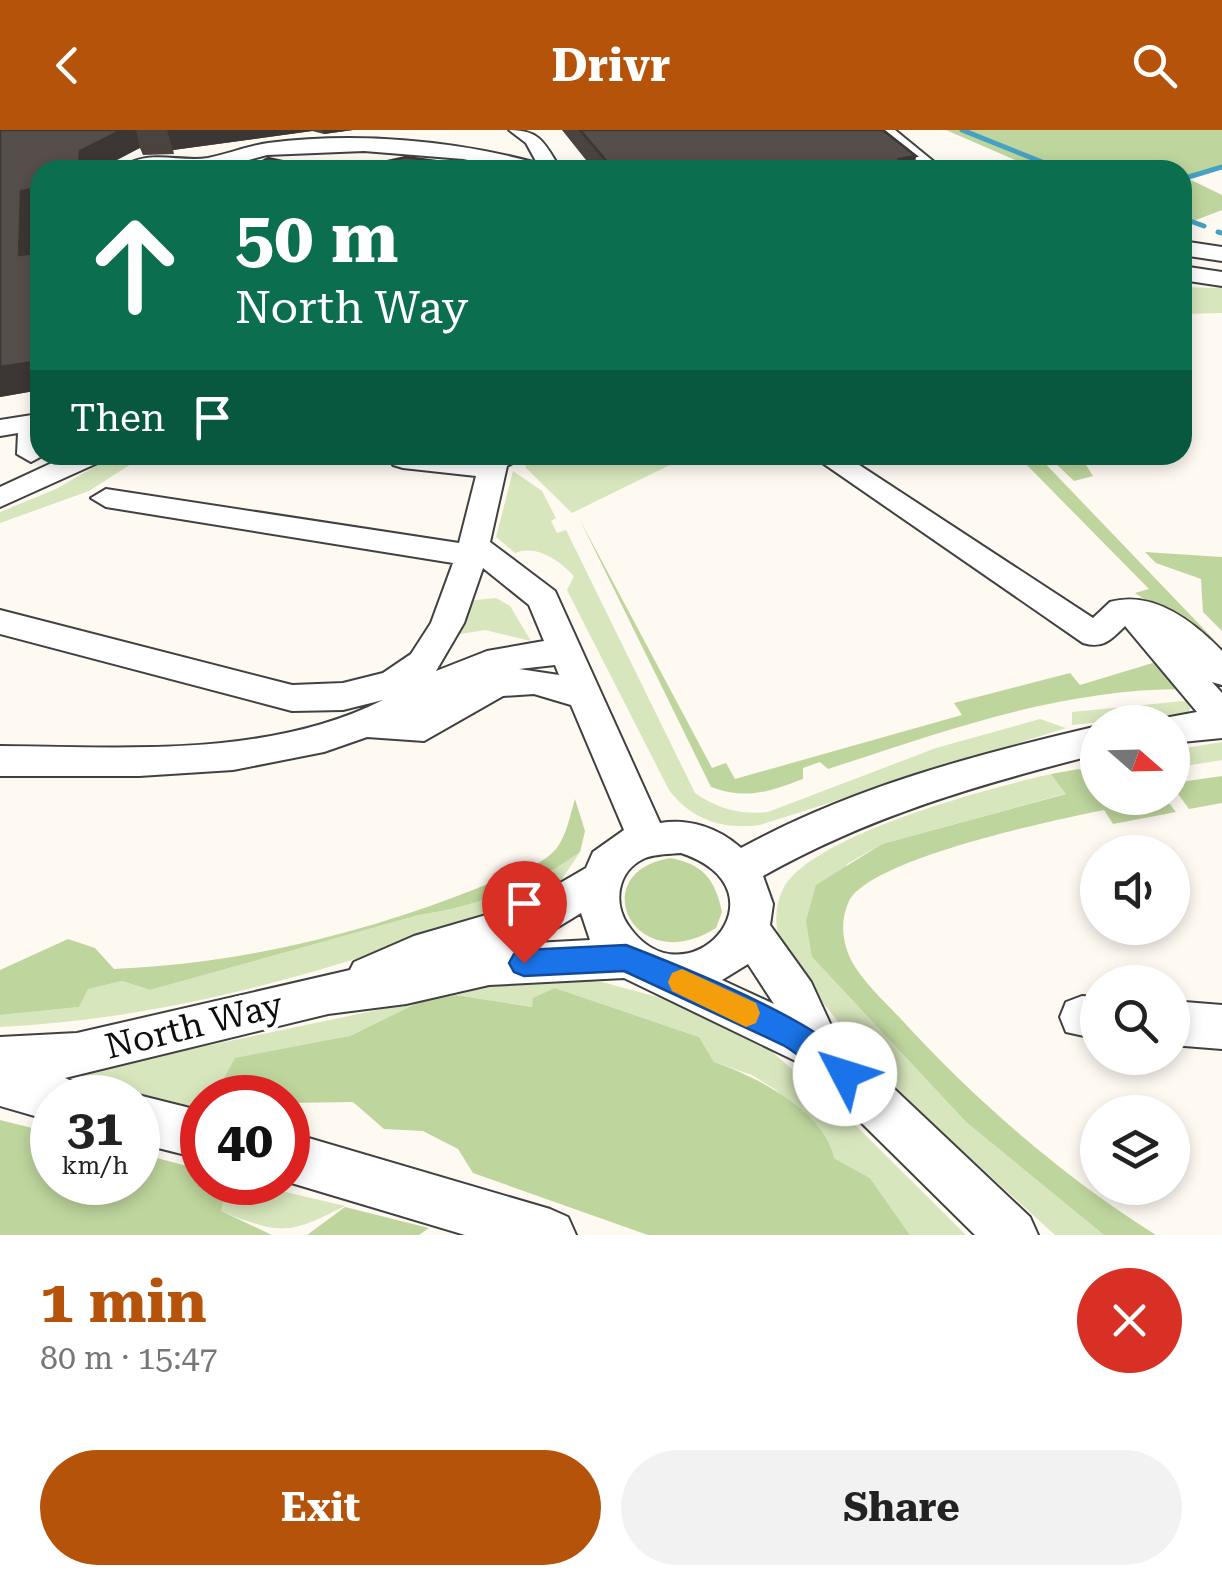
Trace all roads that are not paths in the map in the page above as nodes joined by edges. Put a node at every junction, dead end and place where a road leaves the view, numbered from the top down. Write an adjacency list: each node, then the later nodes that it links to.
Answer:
1 (518, 130): 10 (street)
2 (883, 130): 11 (street)
3 (465, 132): 4 (street)
4 (426, 145): 5 (street); 9 (street)
5 (303, 148): 6 (street); 7 (street)
6 (237, 160)
7 (305, 160)
8 (424, 160): 9 (street)
9 (473, 160)
10 (546, 160)
11 (921, 160)
12 (1192, 248): 13 (street)
13 (1222, 254)
14 (1192, 274): 15 (street)
15 (1222, 279)
16 (30, 422): 17 (street)
17 (0, 428)
18 (71, 465): 21 (street)
19 (497, 465): 23 (street)
20 (840, 465): 30 (street)
21 (0, 498)
22 (106, 498): 23 (street)
23 (473, 550): 26 (street); 29 (street)
24 (1126, 593): 27 (street)
25 (0, 622): 29 (street)
26 (566, 652): 28 (street); 29 (street)
27 (1222, 672)
28 (584, 696): 29 (street); 34 (street)
29 (394, 710): 33 (street)
30 (1222, 720): 31 (street)
31 (1190, 726)
32 (1080, 744): 35 (street)
33 (0, 761)
34 (647, 838): 35 (street); 36 (street)
35 (739, 869): 37 (street)
36 (598, 881): 38 (street); 39 (street, North Way)
37 (748, 928): 38 (street); 42 (street, North Way)
38 (643, 965): 39 (street, North Way); 42 (street, North Way)
39 (328, 993): 43 (street, North Way)
40 (1190, 1024): 41 (street)
41 (1222, 1026)
42 (818, 1048): 48 (street, North Way)
43 (0, 1060)
44 (0, 1084): 45 (street)
45 (30, 1092)
46 (310, 1164): 47 (street)
47 (550, 1235)
48 (1012, 1235)

